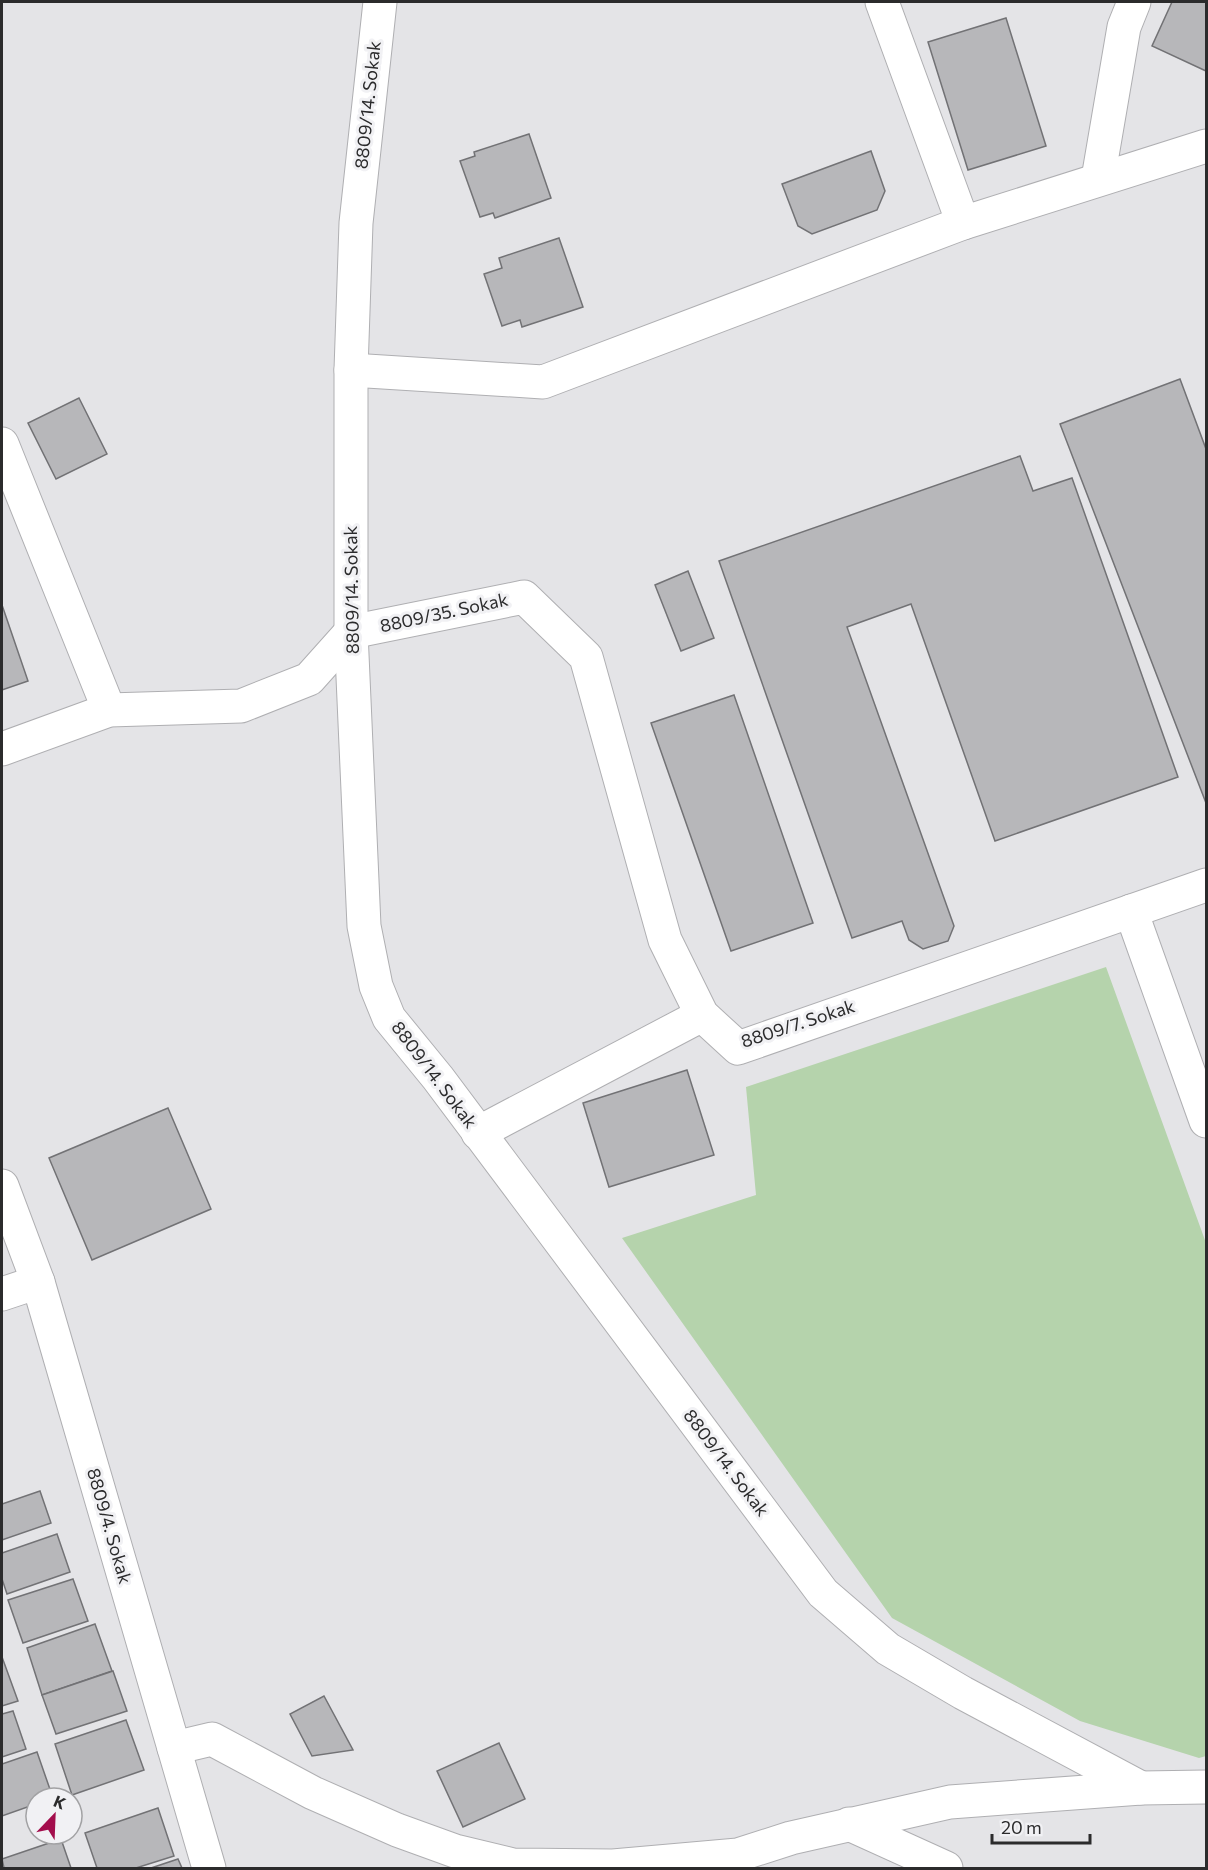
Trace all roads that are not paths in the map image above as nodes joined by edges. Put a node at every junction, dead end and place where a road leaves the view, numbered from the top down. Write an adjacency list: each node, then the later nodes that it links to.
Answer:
1 (380, 2): 7 (street, 8809/14. Sokak)
2 (882, 2): 6 (street)
3 (1134, 2): 5 (street)
4 (1206, 146): 5 (street)
5 (1098, 180): 6 (street)
6 (963, 223): 7 (street)
7 (351, 370): 10 (street, 8809/14. Sokak)
8 (2, 444): 11 (street)
9 (524, 597): 10 (street, 8809/35. Sokak); 15 (street, 8809/7. Sokak)
10 (351, 632): 11 (street); 17 (street, 8809/14. Sokak)
11 (109, 710): 12 (street)
12 (2, 749)
13 (1206, 885): 14 (street, 8809/7. Sokak)
14 (1131, 911): 15 (street, 8809/7. Sokak); 16 (street)
15 (702, 1015): 17 (street)
16 (1206, 1121)
17 (478, 1133): 23 (street, 8809/14. Sokak)
18 (2, 1186): 19 (street, 8809/4. Sokak)
19 (38, 1282): 20 (street); 21 (street, 8809/4. Sokak)
20 (2, 1294)
21 (174, 1748): 24 (street); 25 (street, 8809/4. Sokak)
22 (1206, 1787): 23 (street)
23 (1141, 1788): 24 (street)
24 (849, 1824): 26 (street)
25 (209, 1869)
26 (946, 1869)

